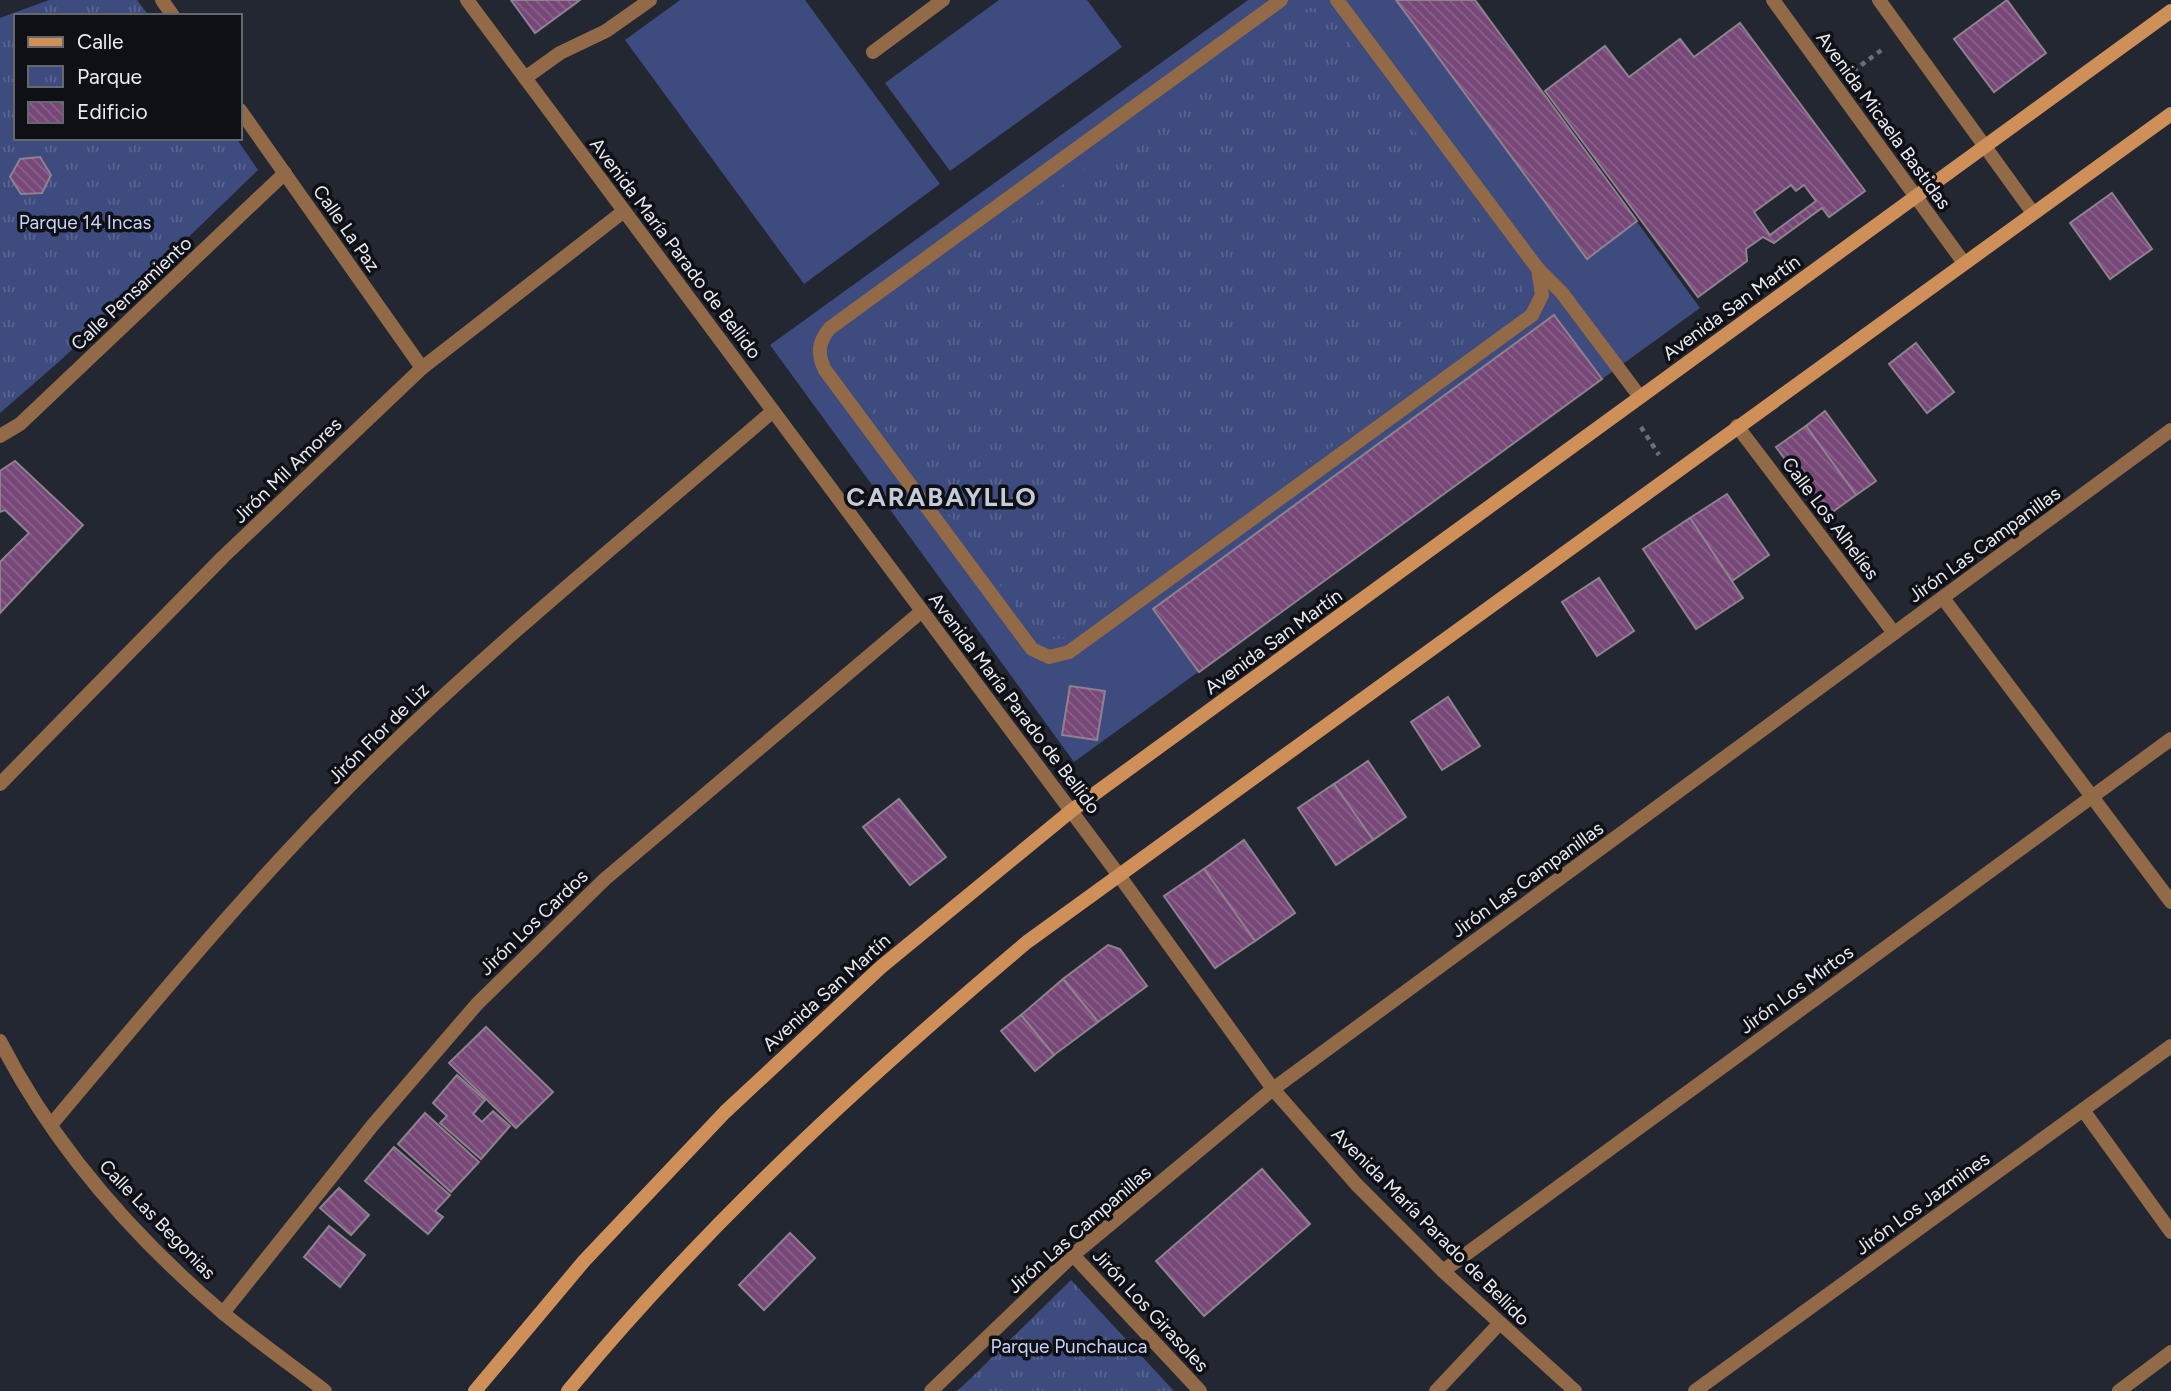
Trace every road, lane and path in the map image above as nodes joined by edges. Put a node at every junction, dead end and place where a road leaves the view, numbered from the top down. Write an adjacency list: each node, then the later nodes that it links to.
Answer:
1 (467, 0): 11 (street, Avenida María Parado de Bellido)
2 (650, 0): 11 (street)
3 (943, 0): 10 (street)
4 (1281, 0): 21 (street)
5 (1337, 0): 21 (street)
6 (1773, 0): 12 (street, Avenida Micaela Bastidas)
7 (1879, 0): 9 (street)
8 (2171, 11): 15 (main road, Avenida San Martín)
9 (1903, 34): 12 (path); 15 (street)
10 (873, 52)
11 (525, 78): 18 (street, Avenida María Parado de Bellido)
12 (1834, 84): 17 (street, Avenida Micaela Bastidas)
13 (242, 113): 16 (street, Calle La Paz)
14 (2171, 114): 19 (main road)
15 (1985, 146): 17 (main road, Avenida San Martín); 19 (street)
16 (285, 173): 22 (street, Calle La Paz); 28 (street, Calle Pensamiento)
17 (1916, 197): 20 (street, Avenida Micaela Bastidas); 23 (main road, Avenida San Martín)
18 (624, 211): 22 (street, Jirón Mil Amores); 25 (street, Avenida María Parado de Bellido)
19 (2033, 213): 20 (main road)
20 (1964, 263): 26 (main road)
21 (1538, 269): 23 (street)
22 (422, 368): 34 (street, Jirón Mil Amores)
23 (1640, 397): 24 (main road, Avenida San Martín)
24 (1627, 407): 29 (path); 36 (main road, Avenida San Martín)
25 (773, 411): 31 (street, Avenida María Parado de Bellido); 43 (street, Jirón Flor de Liz)
26 (1737, 426): 29 (main road); 32 (street, Calle Los Alhelíes)
27 (2171, 430): 30 (street, Jirón Las Campanillas)
28 (0, 436)
29 (1671, 473): 37 (main road)
30 (1943, 598): 32 (street, Jirón Las Campanillas); 35 (street)
31 (922, 611): 36 (street, Avenida María Parado de Bellido); 47 (street, Jirón Los Cardos)
32 (1894, 633): 41 (street, Jirón Las Campanillas)
33 (2171, 738): 35 (street, Jirón Los Mirtos)
34 (0, 784)
35 (2092, 796): 38 (street); 46 (street, Jirón Los Mirtos)
36 (1071, 811): 37 (street, Avenida María Parado de Bellido); 51 (main road, Avenida San Martín)
37 (1118, 874): 41 (street, Avenida María Parado de Bellido); 52 (main road)
38 (2171, 902)
39 (0, 1041): 43 (street, Calle Las Begonias)
40 (2171, 1046): 42 (street, Jirón Los Jazmines)
41 (1273, 1089): 45 (street, Jirón Las Campanillas); 46 (street, Avenida María Parado de Bellido)
42 (2083, 1110): 44 (street); 57 (street, Jirón Los Jazmines)
43 (51, 1125): 47 (street, Calle Las Begonias)
44 (2171, 1232)
45 (1073, 1255): 53 (street, Jirón Las Campanillas); 54 (street, Jirón Los Girasoles)
46 (1443, 1271): 48 (street, Avenida María Parado de Bellido)
47 (223, 1312): 50 (street, Calle Las Begonias)
48 (1500, 1323): 55 (street); 56 (street, Avenida María Parado de Bellido)
49 (2171, 1352): 58 (street)
50 (325, 1391)
51 (475, 1391)
52 (568, 1391)
53 (932, 1391)
54 (1200, 1391)
55 (1436, 1391)
56 (1574, 1391)
57 (1695, 1391)
58 (2119, 1391)

